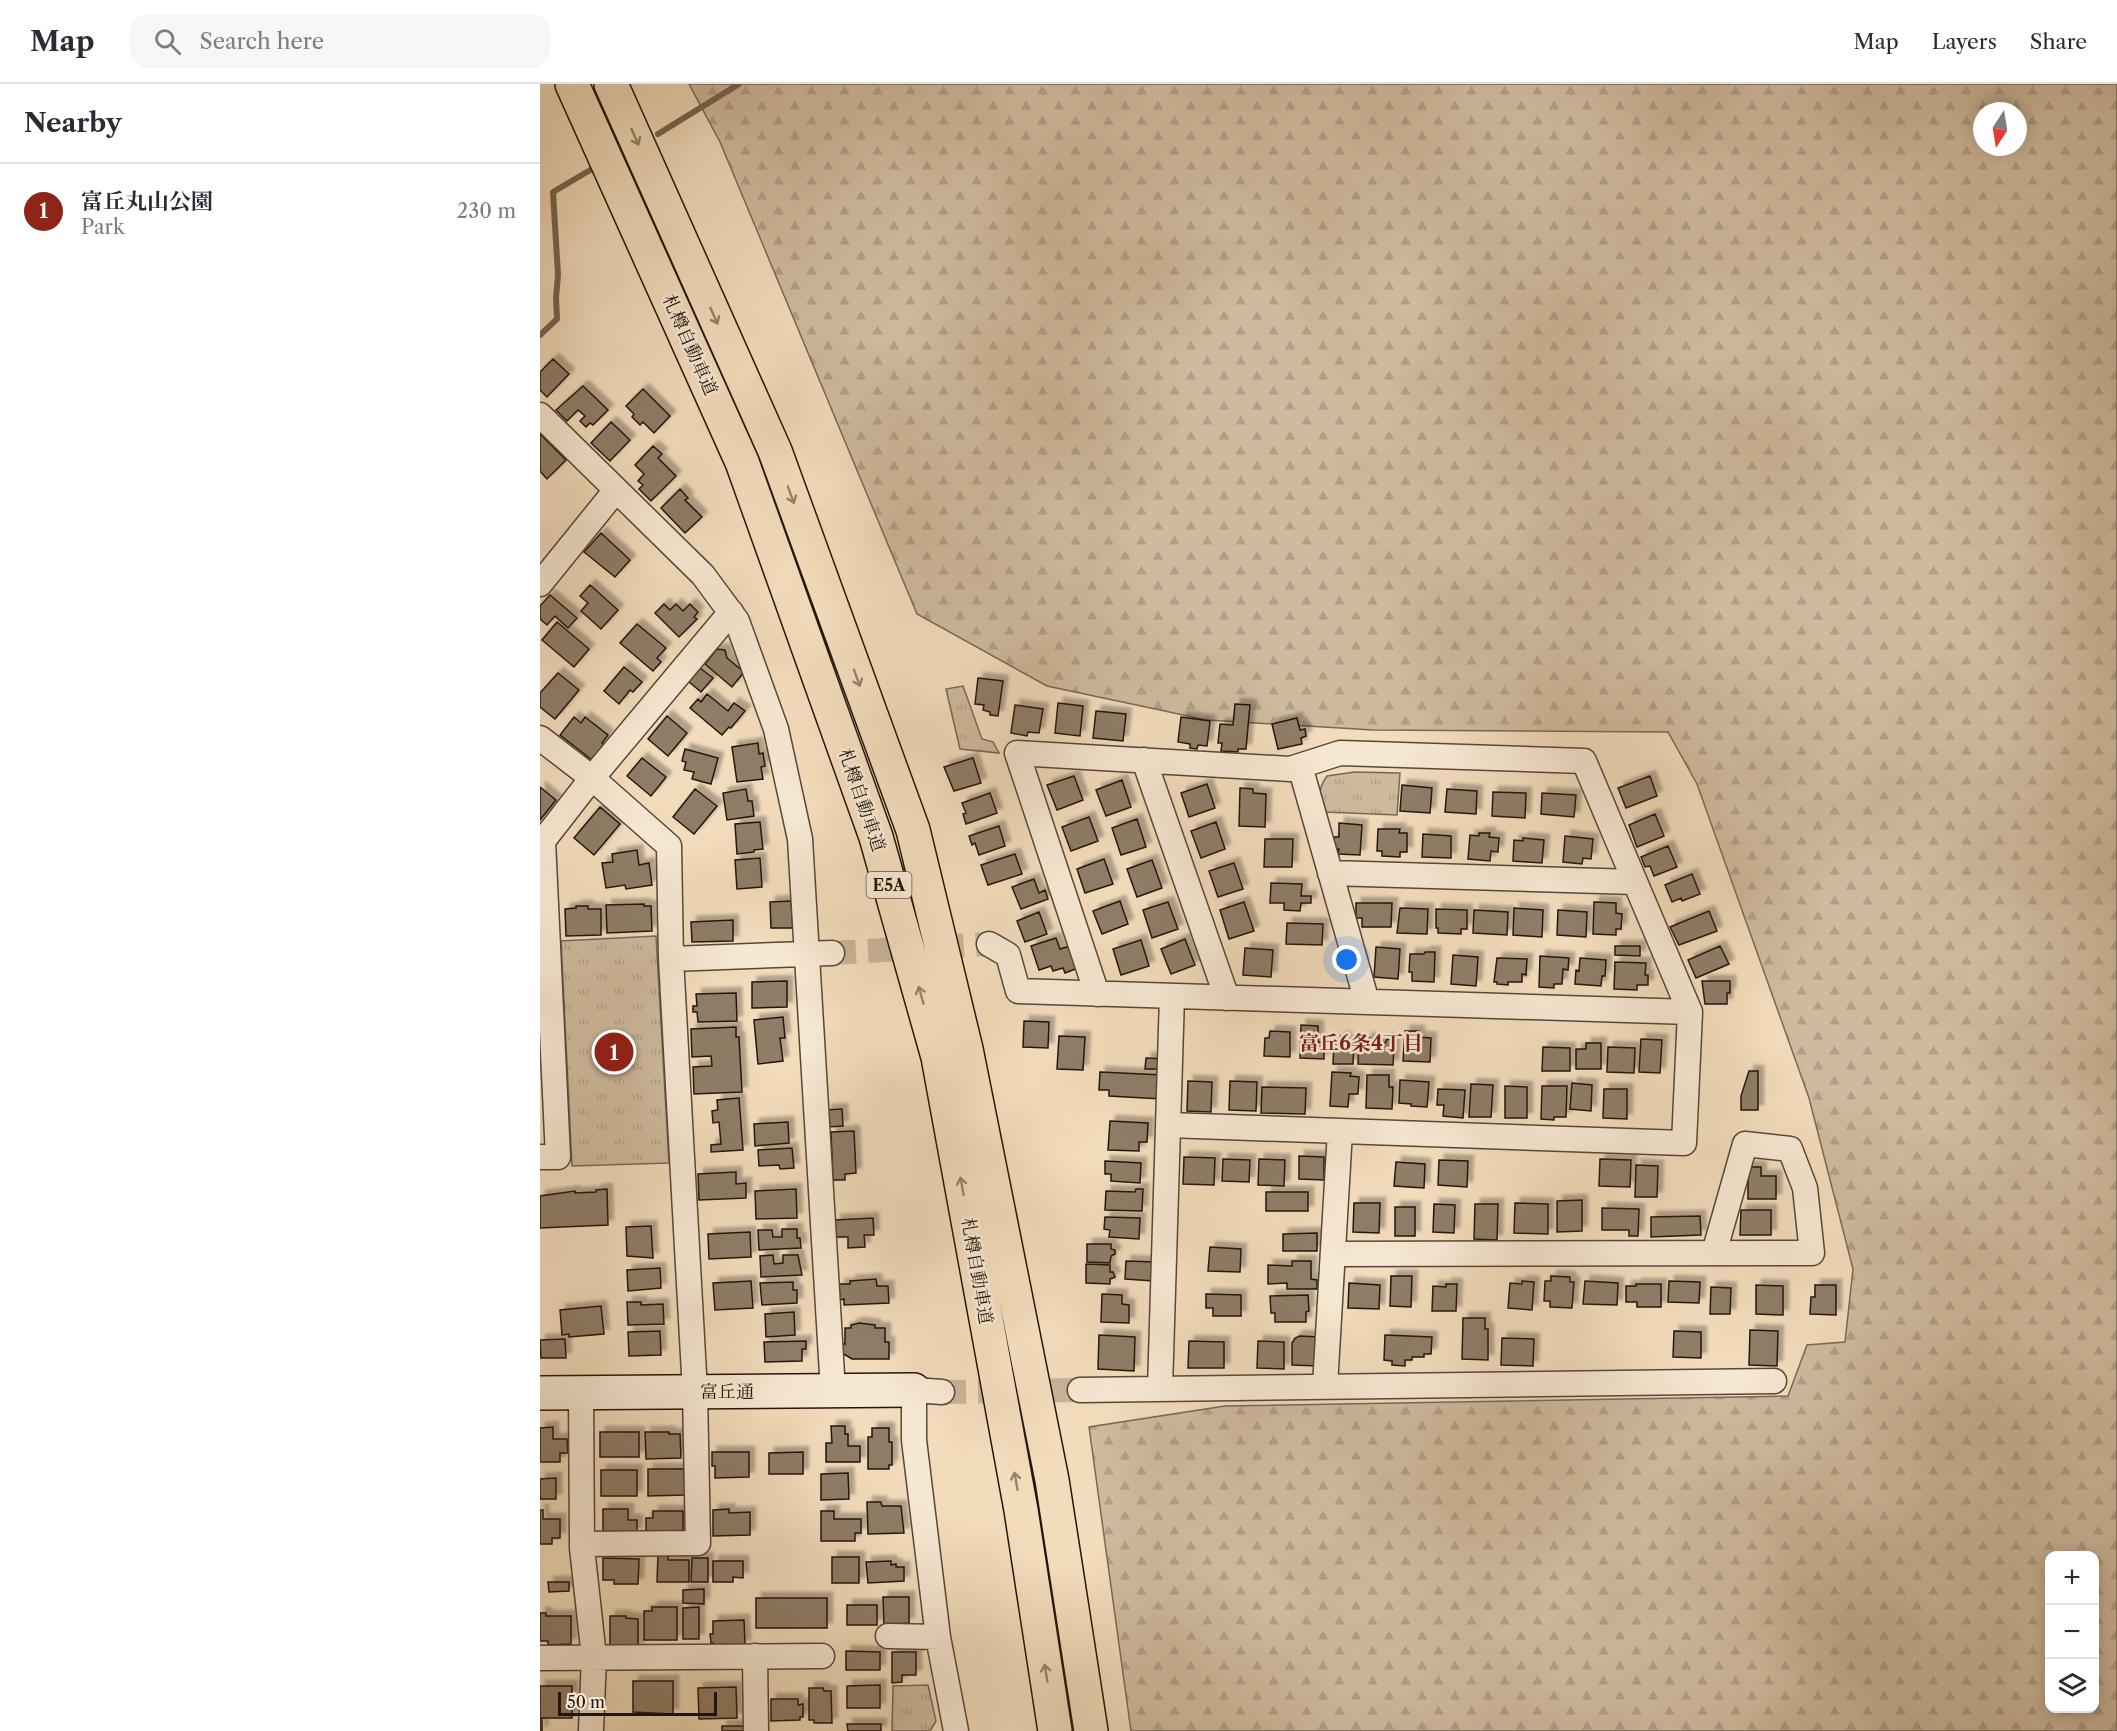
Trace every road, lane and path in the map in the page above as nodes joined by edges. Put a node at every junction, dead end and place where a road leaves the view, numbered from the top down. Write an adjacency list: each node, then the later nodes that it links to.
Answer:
1 (572, 84): 47 (highway, 札樽自動車道 / E5A, one-way to 1)
2 (611, 84): 48 (highway, 札樽自動車道 / E5A, one-way to 48)
3 (540, 415): 4 (street)
4 (616, 490): 5 (street); 6 (street)
5 (540, 584)
6 (731, 612): 10 (street); 16 (street)
7 (540, 738): 10 (street)
8 (1144, 760): 9 (street); 18 (street); 20 (street)
9 (1300, 766): 12 (street); 13 (street)
10 (592, 778): 11 (street); 17 (street)
11 (542, 841): 25 (street)
12 (1330, 873): 13 (street); 21 (street)
13 (1635, 882): 22 (street)
14 (989, 944): 18 (street)
15 (832, 952): 16 (street)
16 (806, 954): 17 (street); 32 (street)
17 (671, 958): 34 (street)
18 (1097, 994): 19 (street)
19 (1172, 996): 20 (street); 23 (street)
20 (1227, 998): 21 (street)
21 (1367, 1002): 22 (street)
22 (1690, 1012): 24 (street)
23 (1168, 1125): 24 (street); 30 (street)
24 (1340, 1131): 27 (street)
25 (540, 1157)
26 (1714, 1253): 26 (street); 27 (street)
27 (1333, 1254): 29 (street)
28 (1774, 1381): 29 (street)
29 (1325, 1386): 30 (street)
30 (1160, 1389): 31 (street)
31 (1080, 1390)
32 (833, 1391): 33 (street, 富丘通); 34 (street, 富丘通)
33 (928, 1391): 39 (street)
34 (695, 1392): 35 (street, 富丘通); 37 (street)
35 (581, 1393): 36 (street, 富丘通); 37 (street)
36 (540, 1394)
37 (582, 1544): 43 (street)
38 (888, 1636): 39 (street)
39 (938, 1637): 46 (street)
40 (755, 1656): 41 (street); 43 (street); 45 (street)
41 (822, 1656)
42 (540, 1658): 43 (street)
43 (594, 1658): 44 (street)
44 (591, 1731)
45 (756, 1731)
46 (956, 1731)
47 (1055, 1731)
48 (1091, 1731)

